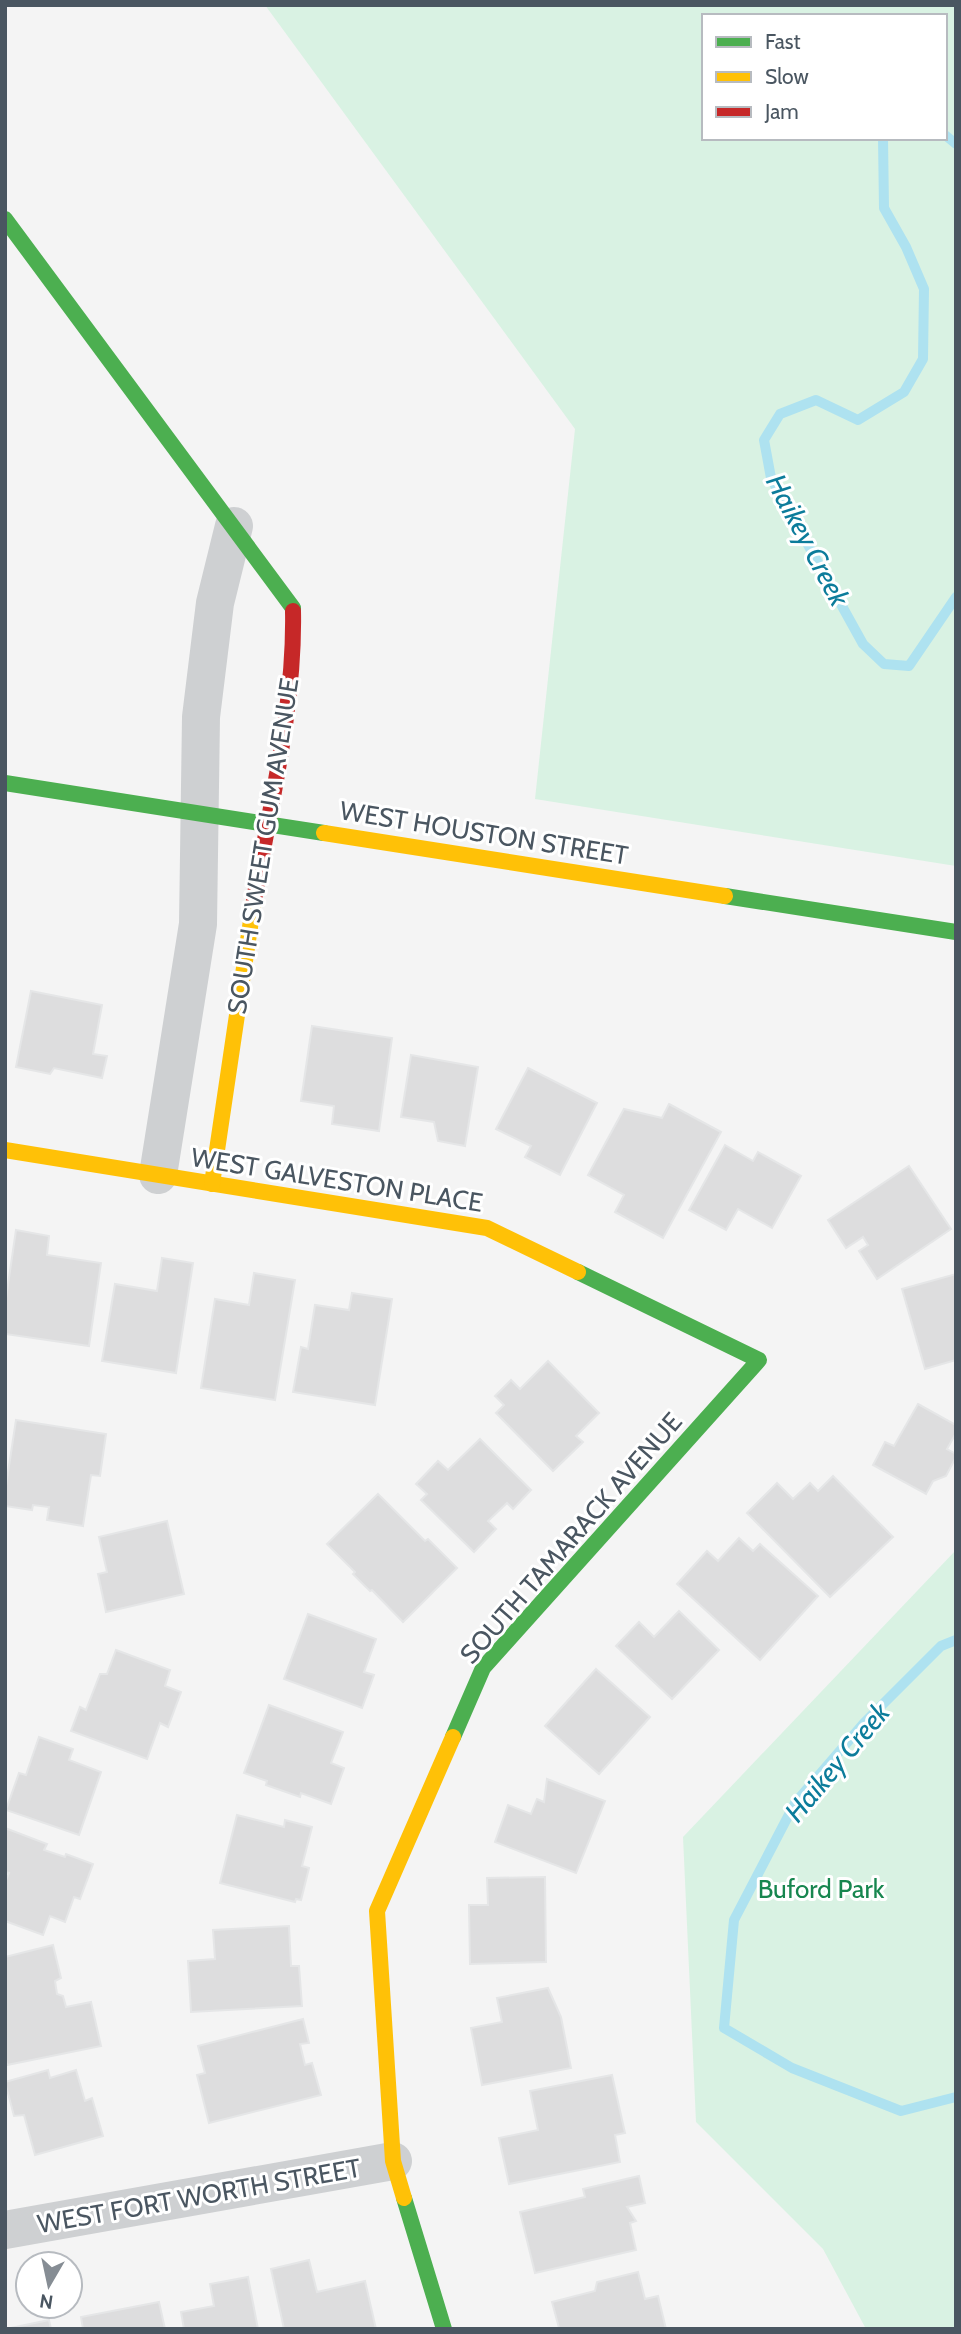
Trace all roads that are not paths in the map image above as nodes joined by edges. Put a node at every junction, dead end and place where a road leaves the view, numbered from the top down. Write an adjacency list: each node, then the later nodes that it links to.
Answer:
1 (5, 219): 2 (street, SOUTH SWEET GUM AVENUE)
2 (234, 526): 4 (street, SOUTH SWEET GUM AVENUE); 5 (street, SOUTH SWEET GUM AVENUE)
3 (5, 783): 4 (street, WEST HOUSTON STREET)
4 (201, 813): 5 (street, WEST HOUSTON STREET); 8 (street, SOUTH SWEET GUM AVENUE)
5 (267, 823): 6 (street, WEST HOUSTON STREET); 9 (street, SOUTH SWEET GUM AVENUE)
6 (956, 932)
7 (5, 1150): 8 (street, WEST GALVESTON PLACE)
8 (158, 1175): 9 (street, WEST GALVESTON PLACE)
9 (212, 1184): 10 (street, WEST GALVESTON PLACE)
10 (759, 1360): 11 (street, SOUTH TAMARACK AVENUE)
11 (393, 2161): 12 (street, WEST FORT WORTH STREET); 13 (street, SOUTH TAMARACK AVENUE)
12 (5, 2230)
13 (443, 2329)

